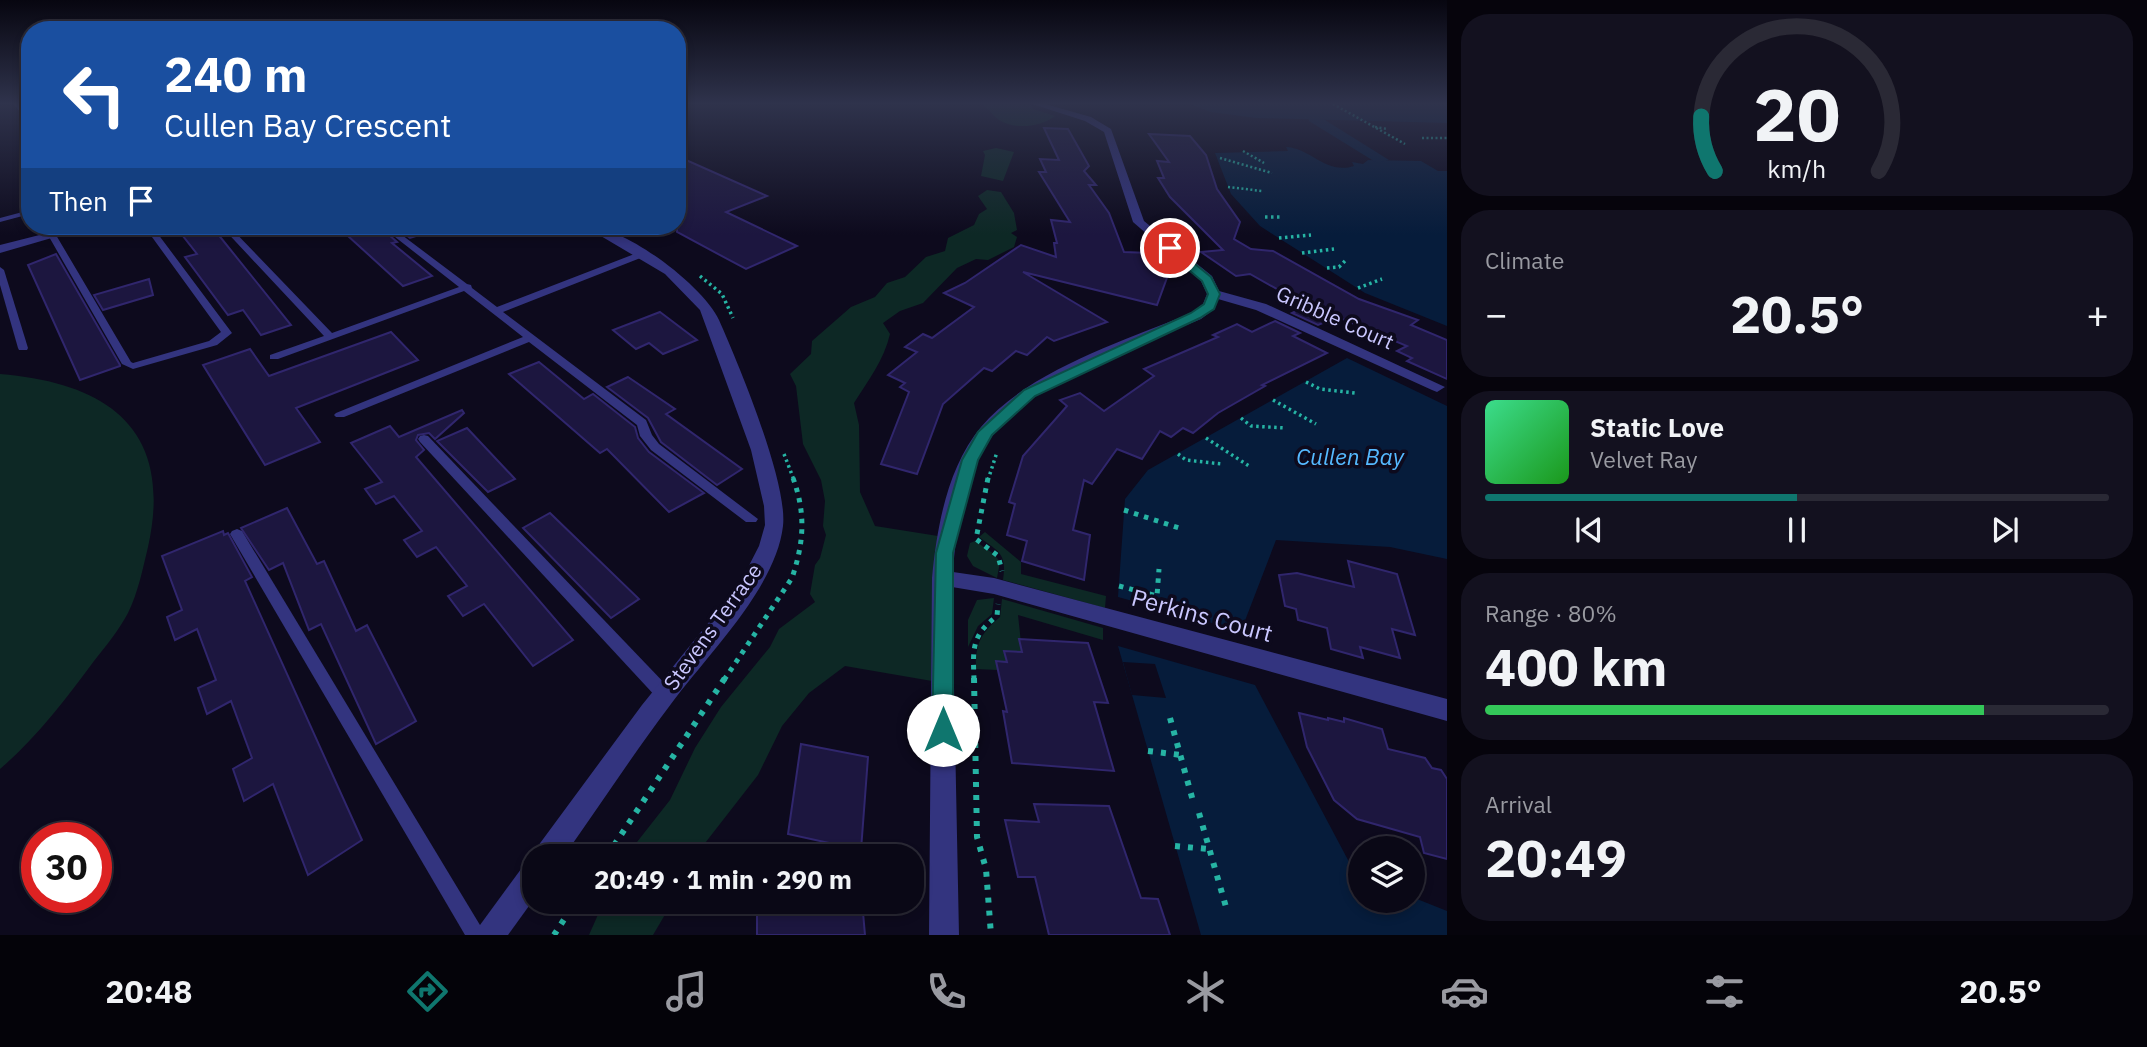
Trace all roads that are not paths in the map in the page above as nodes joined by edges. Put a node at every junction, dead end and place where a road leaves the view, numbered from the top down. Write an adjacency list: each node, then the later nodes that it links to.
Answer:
1 (1114, 148): 13 (street)
2 (21, 214): 3 (lane)
3 (0, 220)
4 (52, 235): 5 (lane); 9 (street)
5 (155, 235)
6 (234, 235): 15 (lane)
7 (398, 235): 12 (lane)
8 (606, 235): 10 (street, Stevens Terrace)
9 (0, 249)
10 (640, 255): 14 (lane); 25 (street, Stevens Terrace)
11 (0, 270): 17 (lane)
12 (468, 287): 14 (lane); 15 (lane)
13 (1214, 294): 19 (street, Gribble Court); 24 (street)
14 (498, 310): 16 (lane)
15 (331, 337): 18 (lane)
16 (532, 337): 20 (lane); 22 (lane)
17 (23, 348)
18 (274, 357)
19 (1437, 387)
20 (340, 415)
21 (424, 439): 25 (lane)
22 (751, 519)
23 (237, 534): 29 (lane)
24 (942, 578): 26 (street, Perkins Court); 31 (street)
25 (664, 694): 27 (street, Stevens Terrace)
26 (1447, 710)
27 (557, 844)
28 (522, 891): 30 (street)
29 (476, 935)
30 (490, 935)
31 (944, 935)

